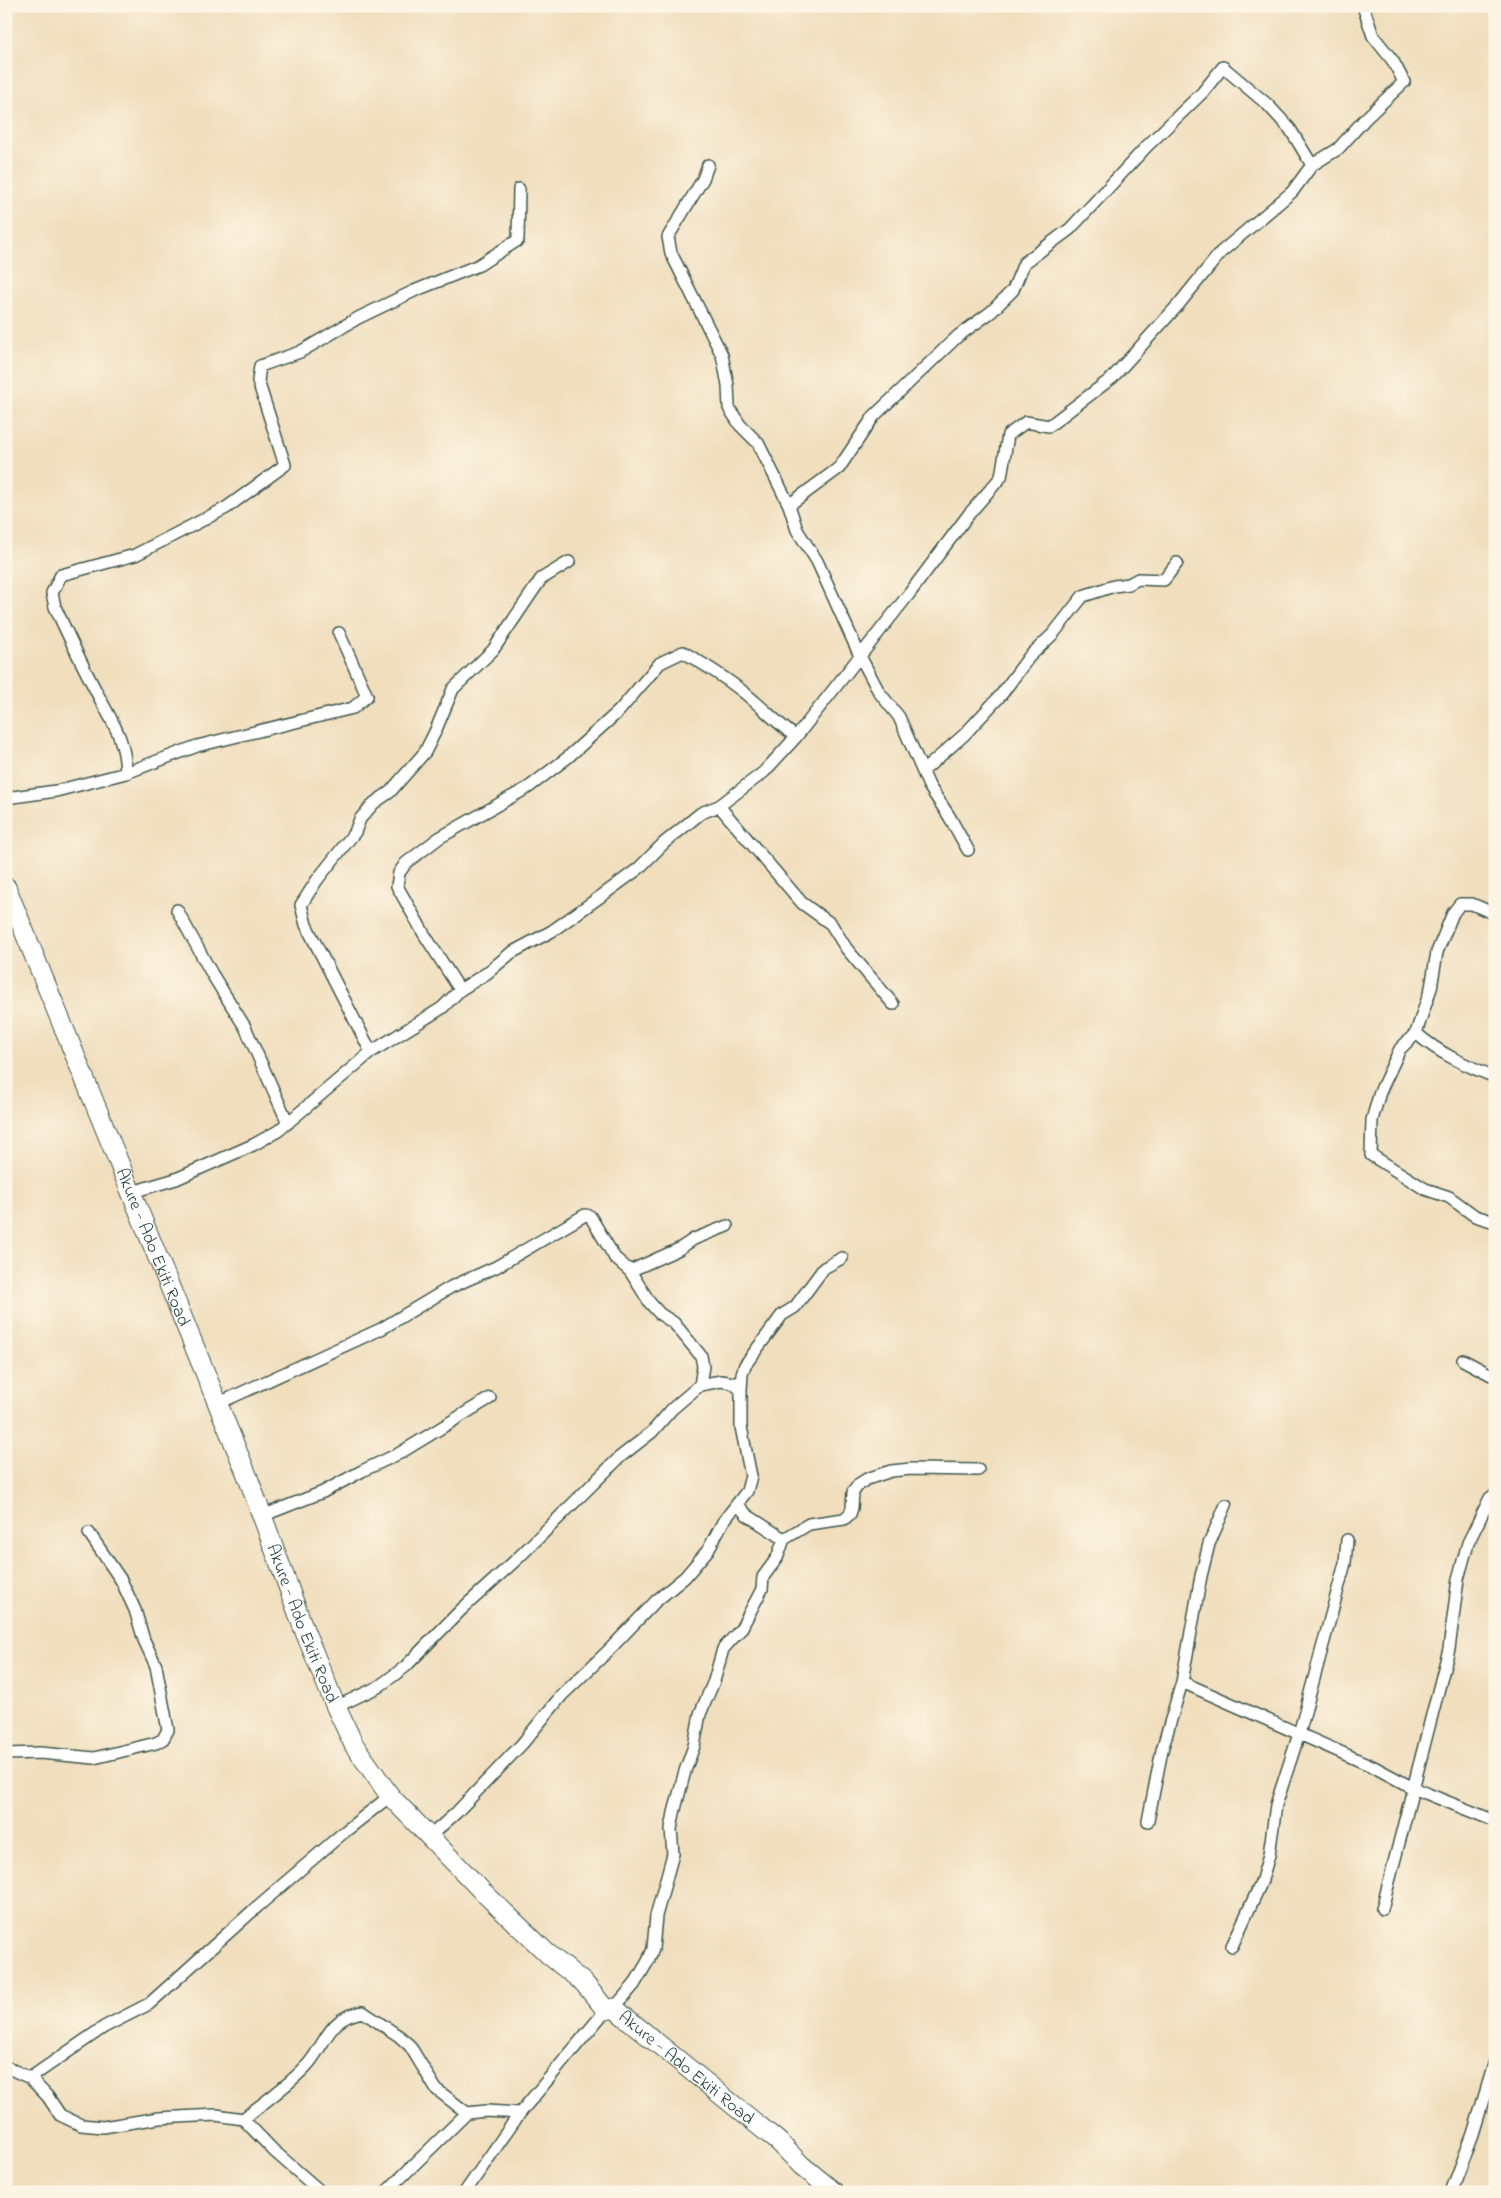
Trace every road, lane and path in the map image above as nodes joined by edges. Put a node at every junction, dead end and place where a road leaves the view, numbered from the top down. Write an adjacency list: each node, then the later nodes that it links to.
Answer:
1 (1363, 6): 3 (street)
2 (708, 165): 5 (street)
3 (1312, 165): 5 (street); 9 (street)
4 (519, 189): 12 (street)
5 (789, 505): 9 (street)
6 (569, 562): 22 (street)
7 (1177, 563): 11 (street)
8 (340, 632): 12 (street)
9 (860, 656): 10 (street); 11 (street)
10 (796, 737): 14 (street); 19 (street)
11 (923, 771): 15 (street)
12 (126, 773): 13 (street)
13 (6, 798)
14 (719, 806): 19 (street); 20 (street)
15 (968, 850)
16 (6, 887): 25 (main road, Akure - Ado Ekiti Road)
17 (177, 910): 24 (street)
18 (1495, 914): 21 (street)
19 (460, 990): 22 (street)
20 (893, 1004)
21 (1416, 1033): 23 (street); 26 (street)
22 (371, 1052): 24 (street)
23 (1495, 1077)
24 (288, 1123): 25 (street)
25 (132, 1192): 37 (main road, Akure - Ado Ekiti Road)
26 (1495, 1222)
27 (727, 1226): 29 (street)
28 (842, 1258): 31 (street)
29 (630, 1271): 34 (street); 37 (street)
30 (1463, 1360): 32 (street)
31 (745, 1365): 33 (street); 35 (street)
32 (1495, 1377)
33 (721, 1381): 34 (street); 35 (street)
34 (700, 1385): 47 (street)
35 (741, 1390): 40 (street)
36 (490, 1398): 42 (street)
37 (217, 1404): 42 (main road, Akure - Ado Ekiti Road)
38 (978, 1470): 44 (street)
39 (1495, 1495): 50 (street)
40 (738, 1504): 44 (street); 54 (street)
41 (1226, 1505): 46 (street)
42 (262, 1516): 47 (main road, Akure - Ado Ekiti Road)
43 (89, 1533): 49 (street)
44 (784, 1538): 57 (street)
45 (1347, 1540): 48 (street)
46 (1182, 1682): 48 (street); 52 (street)
47 (336, 1707): 51 (main road, Akure - Ado Ekiti Road)
48 (1299, 1734): 50 (street); 56 (street)
49 (6, 1754)
50 (1413, 1788): 53 (street); 55 (street)
51 (390, 1796): 54 (main road, Akure - Ado Ekiti Road); 60 (street)
52 (1148, 1821)
53 (1495, 1821)
54 (430, 1836): 57 (main road, Akure - Ado Ekiti Road)
55 (1382, 1909)
56 (1232, 1946)
57 (610, 2009): 62 (street); 67 (main road, Akure - Ado Ekiti Road)
58 (1495, 2061): 68 (street)
59 (6, 2067): 60 (street)
60 (30, 2078): 63 (street)
61 (467, 2113): 62 (street); 63 (street); 66 (street)
62 (520, 2113): 64 (street)
63 (243, 2119): 65 (street)
64 (468, 2190)
65 (321, 2192)
66 (386, 2192)
67 (834, 2192)
68 (1451, 2192)

